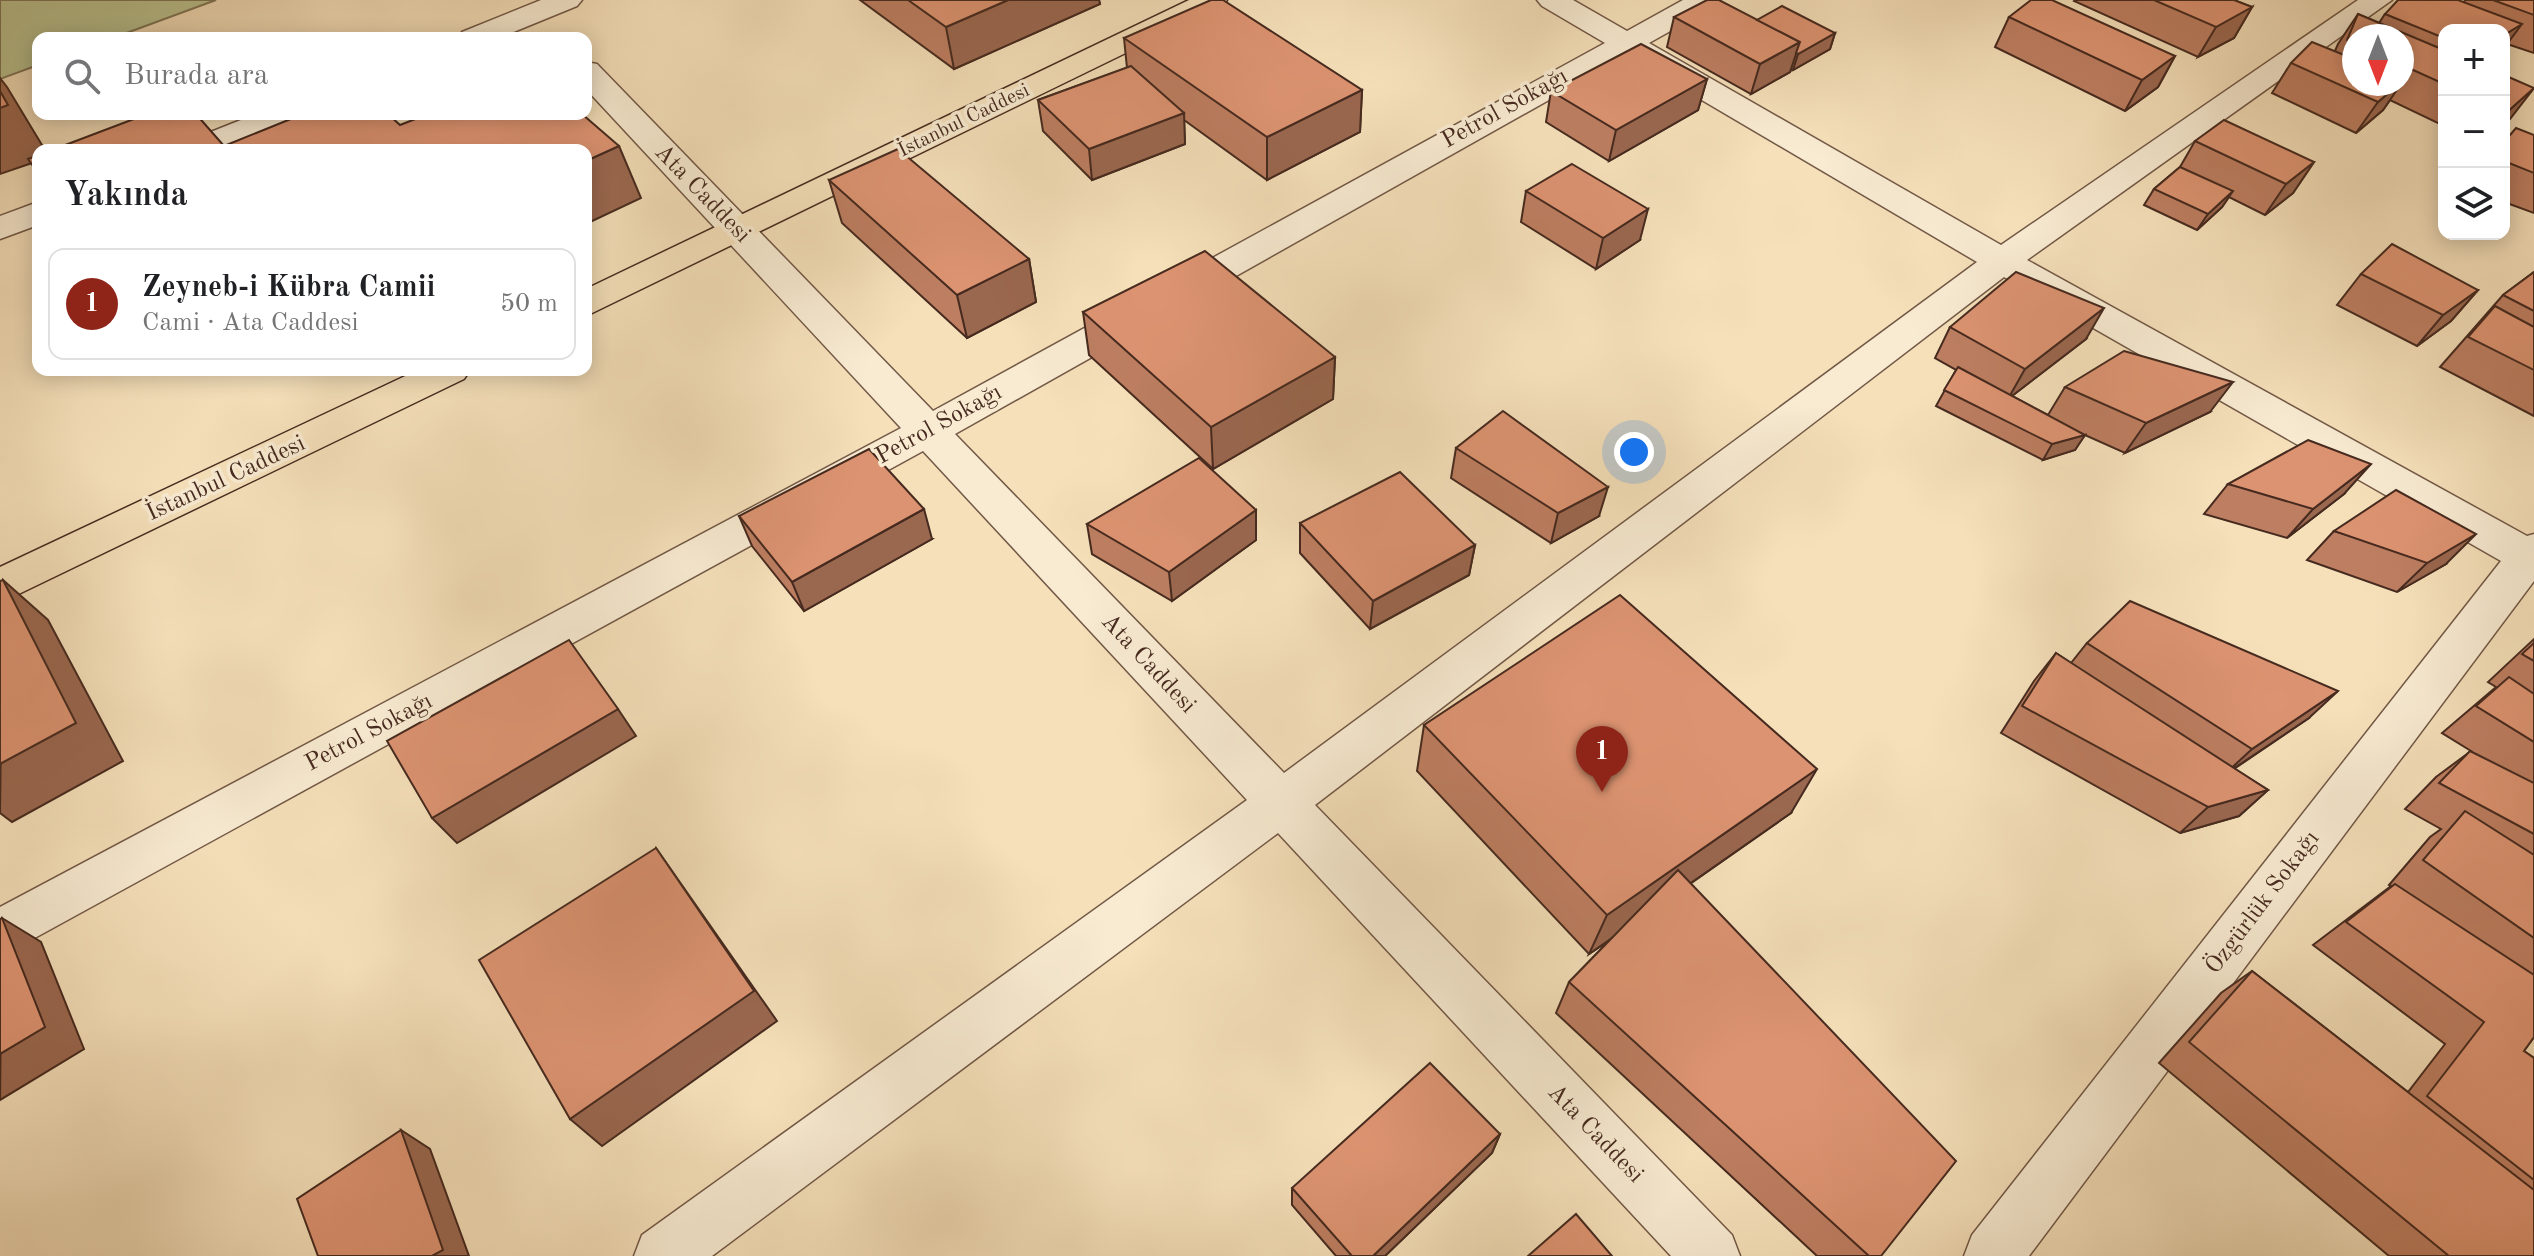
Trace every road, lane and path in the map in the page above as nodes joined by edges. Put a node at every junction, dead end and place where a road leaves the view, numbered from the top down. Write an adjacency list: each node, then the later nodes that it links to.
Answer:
1 (567, 0): 6 (street)
2 (1212, 0): 15 (main road, İstanbul Caddesi)
3 (1552, 0): 9 (street)
4 (1705, 0): 9 (street, Petrol Sokağı)
5 (2377, 0): 16 (street)
6 (532, 14): 7 (street); 8 (street)
7 (488, 32)
8 (548, 32)
9 (1627, 42): 16 (street); 19 (street, Petrol Sokağı)
10 (592, 77): 15 (street, Ata Caddesi)
11 (269, 120): 12 (street)
12 (210, 144)
13 (32, 215): 14 (street)
14 (0, 228)
15 (737, 231): 17 (main road, İstanbul Caddesi); 19 (street, Ata Caddesi)
16 (2002, 261): 20 (street); 22 (street)
17 (592, 301)
18 (438, 376): 21 (main road, İstanbul Caddesi)
19 (928, 431): 22 (street, Ata Caddesi); 23 (street, Petrol Sokağı)
20 (2532, 555): 26 (street, Özgürlük Sokağı)
21 (0, 586)
22 (1281, 803): 24 (street); 25 (street, Ata Caddesi)
23 (0, 933)
24 (663, 1256)
25 (1711, 1256)
26 (1993, 1256)

